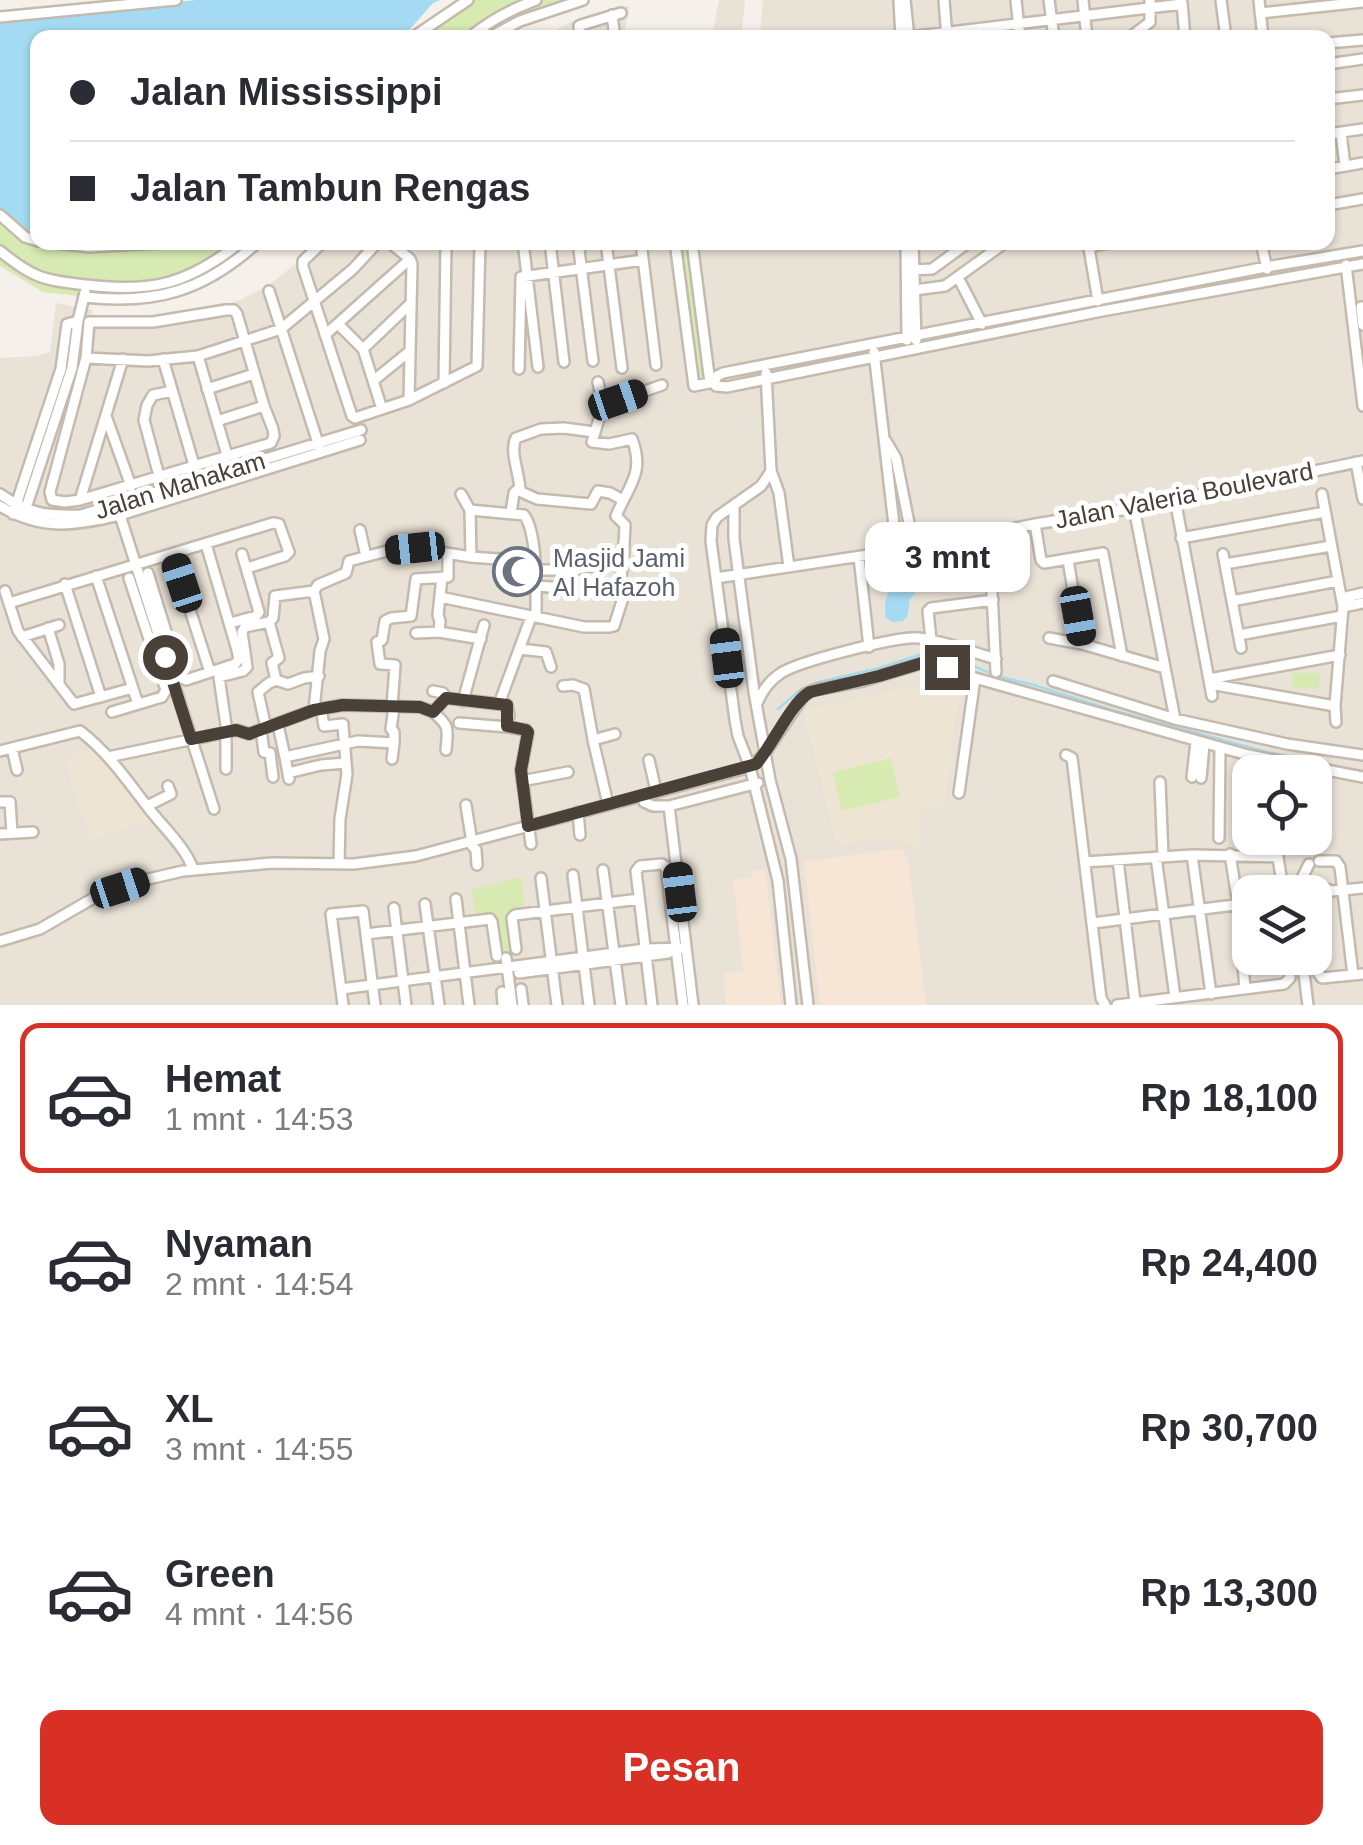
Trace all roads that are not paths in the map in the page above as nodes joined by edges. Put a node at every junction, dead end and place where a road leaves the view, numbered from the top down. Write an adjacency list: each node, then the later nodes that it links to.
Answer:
1 (176, 0): 18 (street)
2 (468, 0): 21 (street)
3 (536, 0): 22 (street)
4 (583, 0): 23 (street)
5 (902, 0): 26 (street)
6 (944, 0): 27 (street)
7 (1016, 0): 20 (street)
8 (1049, 0): 19 (street)
9 (1083, 0): 17 (street)
10 (1221, 0): 34 (street)
11 (1259, 0): 16 (street)
12 (1182, 2): 14 (street); 33 (street)
13 (1363, 2): 16 (street)
14 (1150, 4): 15 (street); 32 (street)
15 (1116, 6): 17 (street)
16 (1260, 14): 35 (street)
17 (1084, 15): 19 (street); 31 (street)
18 (0, 17)
19 (1051, 19): 20 (street); 30 (street)
20 (1018, 23): 28 (street); 29 (street)
21 (424, 30)
22 (481, 30)
23 (503, 30)
24 (579, 30): 25 (street)
25 (615, 30)
26 (905, 30)
27 (947, 30)
28 (973, 30)
29 (1019, 30)
30 (1053, 30)
31 (1086, 30)
32 (1141, 30)
33 (1184, 30)
34 (1225, 30)
35 (1261, 30)
36 (1363, 40): 37 (street)
37 (1335, 42)
38 (1363, 59): 39 (street)
39 (1335, 63)
40 (1363, 95): 41 (street)
41 (1335, 98)
42 (1363, 130): 44 (street)
43 (1335, 133): 44 (street)
44 (1341, 133): 46 (street)
45 (1363, 163): 46 (street)
46 (1345, 166): 47 (street)
47 (1335, 168)
48 (1363, 199): 49 (street)
49 (1335, 203)
50 (0, 215): 51 (street)
51 (30, 238)
52 (231, 250): 86 (street)
53 (249, 250): 89 (street)
54 (315, 250): 90 (street)
55 (371, 250): 90 (street)
56 (399, 250): 74 (street)
57 (446, 250): 118 (street)
58 (480, 250): 118 (street)
59 (524, 250): 83 (street)
60 (551, 250): 82 (street)
61 (579, 250): 80 (street)
62 (607, 250): 77 (street)
63 (642, 250): 75 (street)
64 (676, 250): 120 (street)
65 (693, 250): 120 (street)
66 (909, 250): 81 (street)
67 (956, 250): 81 (street)
68 (995, 250): 84 (street)
69 (1089, 250): 92 (street)
70 (1263, 250): 79 (street)
71 (0, 251): 86 (street)
72 (1363, 251): 73 (street)
73 (1344, 254): 78 (street); 79 (street)
74 (410, 258): 91 (street); 94 (street)
75 (643, 260): 77 (street); 110 (street)
76 (1363, 264): 78 (street)
77 (609, 265): 80 (street); 113 (street)
78 (1346, 266): 85 (street); 127 (street)
79 (1266, 267): 85 (street); 92 (street)
80 (582, 268): 82 (street); 108 (street)
81 (910, 270): 87 (street)
82 (554, 272): 83 (street); 109 (street)
83 (527, 276): 112 (street); 114 (street)
84 (958, 277): 87 (street); 95 (street)
85 (1269, 281): 92 (street)
86 (87, 285): 89 (street)
87 (910, 291): 100 (street)
88 (270, 292): 97 (street)
89 (84, 297): 153 (street)
90 (314, 302): 97 (street); 98 (street)
91 (412, 303): 101 (street); 102 (street)
92 (1095, 305): 95 (street); 100 (street)
93 (1363, 307): 96 (street)
94 (338, 324): 98 (street); 101 (street)
95 (982, 324): 100 (street)
96 (1363, 325)
97 (281, 329): 99 (street); 134 (street)
98 (325, 336): 128 (street)
99 (244, 341): 104 (street); 105 (street); 115 (street)
100 (912, 343): 103 (street)
101 (362, 349): 117 (street)
102 (410, 350): 117 (street); 124 (street)
103 (874, 350): 111 (street); 116 (street); 133 (street)
104 (198, 356): 106 (street); 122 (street)
105 (86, 358): 107 (street); 147 (street)
106 (163, 359): 107 (street); 123 (street)
107 (122, 360): 129 (street)
108 (593, 361)
109 (564, 362)
110 (656, 364)
111 (765, 365): 116 (street); 120 (street)
112 (538, 368)
113 (622, 368)
114 (519, 369)
115 (254, 374): 122 (street); 125 (street)
116 (766, 378): 120 (street); 138 (street)
117 (373, 381): 128 (street)
118 (444, 382): 124 (street)
119 (598, 382): 126 (street)
120 (712, 382)
121 (662, 386): 126 (street)
122 (208, 389): 130 (street)
123 (172, 392): 137 (street); 139 (street)
124 (409, 400): 128 (street)
125 (264, 406): 130 (street); 135 (street)
126 (603, 406): 131 (street)
127 (1363, 406)
128 (382, 408)
129 (106, 416): 140 (street); 147 (street)
130 (217, 421): 135 (street)
131 (594, 432): 141 (street); 148 (street)
132 (361, 435): 134 (street, Jalan Mahakam)
133 (886, 442): 164 (street); 165 (street)
134 (320, 447): 155 (street, Jalan Mahakam)
135 (228, 455): 137 (street)
136 (1360, 461): 145 (street, Jalan Valeria Boulevard); 146 (street)
137 (194, 465): 139 (street)
138 (770, 471): 150 (street); 177 (street)
139 (159, 476): 140 (street)
140 (131, 486): 147 (street)
141 (520, 492): 148 (street); 156 (street)
142 (0, 494): 153 (street, Jalan Mahakam)
143 (461, 494): 152 (street)
144 (1322, 494): 154 (street)
145 (1175, 499): 151 (street, Jalan Valeria Boulevard); 160 (street)
146 (1363, 499)
147 (80, 500)
148 (623, 500): 176 (street)
149 (0, 506): 153 (street, Jalan Mahakam)
150 (734, 506): 181 (street); 185 (street)
151 (1134, 508): 157 (street, Jalan Valeria Boulevard); 220 (street)
152 (470, 510): 156 (street); 172 (street)
153 (20, 512): 155 (street, Jalan Mahakam)
154 (1326, 512): 160 (street); 163 (street)
155 (119, 513): 175 (street)
156 (511, 513): 171 (street)
157 (1035, 524): 159 (street, Jalan Valeria Boulevard); 174 (street)
158 (360, 530): 170 (street)
159 (990, 534): 164 (street, Jalan Valeria Boulevard); 194 (street)
160 (1181, 538): 227 (street)
161 (1100, 541): 166 (street)
162 (206, 544): 167 (street); 178 (street); 200 (street)
163 (1331, 546): 186 (street); 195 (street)
164 (914, 548): 165 (street, Jalan Valeria Boulevard)
165 (897, 551): 173 (street, Jalan Valeria Boulevard)
166 (1103, 553): 174 (street); 217 (street)
167 (172, 554): 175 (street); 221 (street)
168 (242, 554): 178 (street)
169 (448, 554): 170 (street); 172 (street); 183 (street)
170 (366, 556): 191 (street)
171 (533, 556): 172 (street); 179 (street)
172 (471, 557)
173 (859, 557): 177 (street, Jalan Valeria Boulevard); 213 (street)
174 (1068, 560): 212 (street)
175 (135, 564): 182 (street); 255 (street)
176 (623, 564): 179 (street); 203 (street)
177 (790, 567): 181 (street, Jalan Valeria Boulevard)
178 (247, 568): 200 (street)
179 (536, 570): 188 (street)
180 (148, 572): 221 (street)
181 (739, 574): 185 (street, Jalan Valeria Boulevard); 238 (street)
182 (96, 576): 187 (street); 230 (street)
183 (442, 577): 193 (street); 241 (street)
184 (129, 578): 237 (street)
185 (716, 578): 274 (street)
186 (1338, 581): 195 (street); 198 (street)
187 (65, 584): 196 (street); 233 (street)
188 (536, 586): 189 (street); 199 (street)
189 (564, 588)
190 (6, 591): 196 (street)
191 (314, 592): 201 (street); 223 (street)
192 (1363, 593): 198 (street)
193 (440, 597): 199 (street); 205 (street)
194 (993, 600): 210 (street); 218 (street)
195 (1232, 601): 206 (street)
196 (9, 603): 207 (street)
197 (1363, 603): 198 (street)
198 (1342, 607): 206 (street); 216 (street)
199 (534, 617): 203 (street); 215 (street)
200 (230, 622): 221 (street)
201 (269, 622): 225 (street); 252 (street)
202 (484, 625): 209 (street)
203 (584, 627): 211 (street)
204 (416, 632): 205 (street)
205 (439, 632): 209 (street)
206 (1239, 635): 214 (street)
207 (22, 636): 228 (street); 228 (street)
208 (1049, 638): 212 (street)
209 (481, 639): 236 (street)
210 (931, 640): 213 (street); 218 (street)
211 (583, 641)
212 (1082, 644): 217 (street)
213 (870, 647): 238 (street)
214 (1241, 648)
215 (520, 649): 219 (street); 239 (street)
216 (1340, 654): 227 (street); 240 (street)
217 (1122, 656): 220 (street)
218 (996, 659): 222 (street)
219 (551, 668)
220 (1165, 668): 246 (street)
221 (210, 672)
222 (996, 672)
223 (319, 676): 225 (street); 243 (street)
224 (975, 678): 258 (street); 264 (street); 290 (street)
225 (276, 680): 251 (street)
226 (1053, 681): 246 (street)
227 (1209, 682): 234 (street); 240 (street)
228 (59, 684): 233 (street)
229 (562, 686): 254 (street)
230 (133, 688): 232 (street); 237 (street)
231 (433, 690): 235 (street)
232 (121, 692): 233 (street); 242 (street)
233 (101, 696)
234 (1212, 696)
235 (446, 698): 236 (street); 245 (street)
236 (463, 701): 239 (street)
237 (138, 704): 242 (street)
238 (756, 704): 264 (street)
239 (503, 705): 250 (street)
240 (1335, 706): 247 (street)
241 (393, 707): 243 (street); 245 (street); 257 (street)
242 (126, 708): 244 (street)
243 (318, 710): 249 (street); 256 (street)
244 (112, 712)
245 (433, 712): 261 (street)
246 (1175, 718): 268 (street)
247 (1336, 722)
248 (459, 723): 250 (street)
249 (278, 724): 251 (street); 270 (street)
250 (507, 726): 285 (street)
251 (263, 729): 252 (street); 281 (street)
252 (226, 732): 255 (street); 275 (street)
253 (615, 734): 254 (street)
254 (594, 738): 292 (street)
255 (191, 739): 269 (street); 297 (street)
256 (345, 743): 257 (street); 263 (street); 273 (street)
257 (394, 743): 271 (street)
258 (1200, 743): 260 (street); 283 (street)
259 (12, 748): 262 (street); 269 (street); 276 (street)
260 (1220, 748): 267 (street); 304 (street)
261 (446, 750)
262 (0, 751)
263 (316, 752): 265 (street); 278 (street)
264 (765, 753): 274 (street); 284 (street)
265 (300, 754): 270 (street); 277 (street)
266 (1066, 755): 312 (street)
267 (1248, 755)
268 (1363, 756)
269 (108, 757): 295 (street)
270 (285, 757): 277 (street)
271 (392, 759)
272 (648, 760): 289 (street)
273 (346, 763): 278 (street); 310 (street)
274 (750, 767): 287 (street); 289 (street)
275 (226, 769)
276 (17, 770)
277 (303, 770): 278 (street)
278 (322, 770)
279 (568, 772): 285 (street)
280 (1332, 774): 282 (street)
281 (273, 777)
282 (1363, 777)
283 (1197, 778)
284 (770, 780): 287 (street); 378 (street)
285 (522, 781): 299 (street)
286 (1160, 782): 309 (street)
287 (754, 784): 296 (street); 377 (street)
288 (168, 786): 295 (street)
289 (656, 791): 292 (street)
290 (959, 793)
291 (0, 802): 301 (street)
292 (607, 802): 298 (street)
293 (644, 802): 296 (street)
294 (466, 805): 305 (street)
295 (147, 806): 314 (street)
296 (669, 806): 342 (street)
297 (214, 810)
298 (578, 812): 299 (street); 303 (street)
299 (528, 824): 305 (street); 306 (street)
300 (33, 832): 301 (street)
301 (12, 833): 302 (street)
302 (0, 834)
303 (580, 835)
304 (1220, 838)
305 (471, 841): 310 (street); 313 (street)
306 (531, 844)
307 (1230, 854): 308 (street); 316 (street); 317 (street)
308 (1192, 855): 309 (street); 331 (street)
309 (1160, 857): 311 (street); 333 (street)
310 (339, 860): 314 (street)
311 (1118, 860): 312 (street); 334 (street)
312 (1085, 862): 336 (street)
313 (477, 865)
314 (192, 867): 340 (street)
315 (604, 870): 326 (street)
316 (1233, 875)
317 (1281, 875)
318 (1304, 875): 322 (street)
319 (573, 876): 329 (street)
320 (541, 878): 332 (street)
321 (1363, 888): 322 (street)
322 (1344, 890): 323 (street); 352 (street)
323 (1332, 891)
324 (456, 899): 335 (street)
325 (639, 899): 326 (street); 342 (street); 343 (street)
326 (608, 903): 329 (street); 344 (street)
327 (426, 904): 337 (street)
328 (1232, 905): 331 (street)
329 (577, 906): 332 (street); 345 (street)
330 (394, 908): 338 (street)
331 (1200, 909): 333 (street); 360 (street)
332 (546, 910): 341 (street); 347 (street)
333 (1162, 914): 334 (street); 362 (street)
334 (1126, 918): 336 (street); 363 (street)
335 (459, 922): 337 (street); 346 (street); 353 (street)
336 (1092, 923): 379 (street)
337 (428, 926): 338 (street); 354 (street)
338 (396, 930): 339 (street); 355 (street)
339 (366, 934): 356 (street); 361 (street)
340 (0, 942)
341 (516, 948)
342 (679, 949): 343 (street); 375 (street); 376 (street)
343 (646, 953): 344 (street); 374 (street)
344 (615, 957): 345 (street); 373 (street)
345 (584, 962): 347 (street); 372 (street)
346 (504, 964): 347 (street); 353 (street); 369 (street)
347 (553, 965): 371 (street)
348 (1245, 975): 358 (street)
349 (1290, 975): 358 (street)
350 (1304, 975): 381 (street)
351 (1320, 975): 352 (street)
352 (1358, 975)
353 (465, 976): 354 (street); 367 (street)
354 (435, 980): 355 (street); 366 (street)
355 (404, 984): 356 (street); 365 (street)
356 (373, 988): 361 (street); 364 (street)
357 (521, 989): 370 (street)
358 (1246, 989): 360 (street)
359 (502, 992): 368 (street)
360 (1210, 994): 362 (street)
361 (342, 996)
362 (1175, 998): 363 (street)
363 (1136, 1002): 380 (street)
364 (375, 1005)
365 (406, 1005)
366 (438, 1005)
367 (469, 1005)
368 (503, 1005)
369 (512, 1005)
370 (523, 1005)
371 (557, 1005)
372 (588, 1005)
373 (620, 1005)
374 (652, 1005)
375 (683, 1005)
376 (693, 1005)
377 (791, 1005)
378 (808, 1005)
379 (1104, 1005)
380 (1117, 1005)
381 (1308, 1005)

